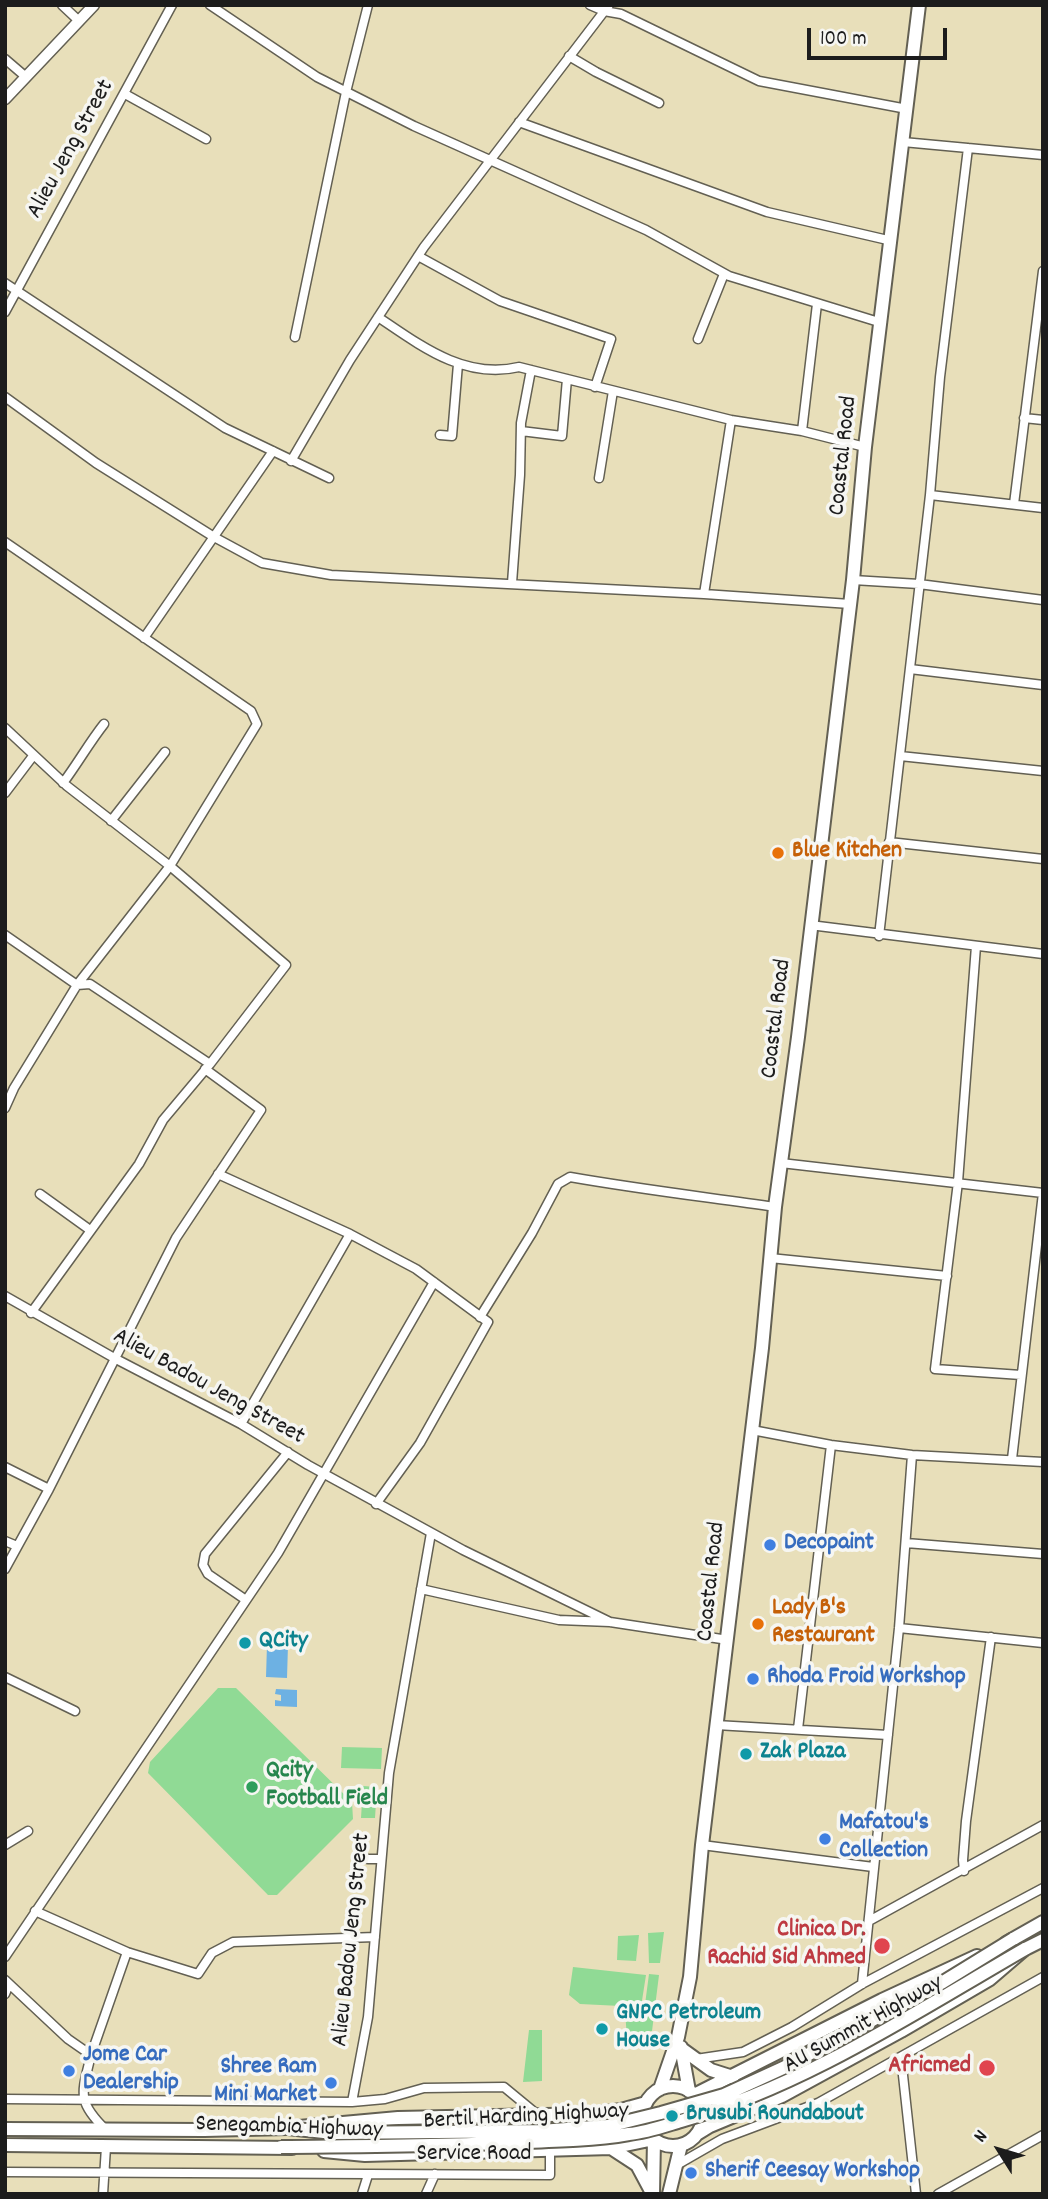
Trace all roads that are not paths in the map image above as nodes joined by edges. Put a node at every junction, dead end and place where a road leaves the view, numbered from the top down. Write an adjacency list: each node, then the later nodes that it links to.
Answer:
1 (62, 5): 9 (street)
2 (94, 5): 9 (street)
3 (172, 5): 14 (street, Alieu Jeng Street)
4 (210, 5): 13 (street)
5 (368, 5): 13 (street)
6 (590, 5): 8 (street)
7 (919, 5): 17 (main road, Coastal Road)
8 (606, 8): 10 (street); 17 (street)
9 (79, 21): 12 (street)
10 (569, 56): 16 (street); 18 (street)
11 (5, 59): 12 (street)
12 (26, 77): 15 (street)
13 (346, 92): 23 (street); 34 (street)
14 (125, 94): 19 (street); 29 (street, Alieu Jeng Street)
15 (5, 99)
16 (659, 103)
17 (907, 109): 20 (main road, Coastal Road)
18 (519, 122): 23 (street); 24 (street)
19 (206, 139)
20 (903, 142): 21 (street); 24 (main road, Coastal Road)
21 (968, 148): 22 (street); 53 (street)
22 (1043, 155)
23 (490, 161): 25 (street); 27 (street)
24 (892, 241): 33 (main road, Coastal Road)
25 (418, 256): 32 (street); 39 (street)
26 (1043, 271): 42 (street)
27 (724, 274): 30 (street); 35 (street)
28 (5, 283): 29 (street)
29 (17, 291): 31 (street, Alieu Jeng Street); 49 (street)
30 (817, 304): 33 (street); 46 (street)
31 (5, 312)
32 (378, 317): 36 (street); 50 (street)
33 (882, 323): 48 (main road, Coastal Road)
34 (295, 337)
35 (698, 339)
36 (458, 364): 37 (street); 47 (street)
37 (531, 370): 38 (street); 45 (street)
38 (567, 379): 39 (street); 45 (street)
39 (595, 387): 40 (street)
40 (613, 391): 43 (street); 52 (street)
41 (5, 397): 56 (street)
42 (1024, 418): 44 (street); 54 (street)
43 (731, 420): 46 (street); 61 (street)
44 (1043, 420)
45 (521, 431): 59 (street)
46 (802, 431): 48 (street)
47 (440, 435)
48 (865, 447): 58 (main road, Coastal Road)
49 (273, 451): 50 (street); 56 (street)
50 (291, 461): 51 (street)
51 (329, 478)
52 (599, 478)
53 (930, 495): 54 (street); 60 (street)
54 (1014, 504): 55 (street)
55 (1043, 508)
56 (214, 537): 59 (street); 64 (street)
57 (5, 542): 64 (street)
58 (852, 580): 60 (street); 63 (main road, Coastal Road)
59 (512, 583): 61 (street)
60 (919, 584): 62 (street); 65 (street)
61 (704, 594): 63 (street)
62 (1043, 600)
63 (850, 604): 79 (main road, Coastal Road)
64 (144, 638): 78 (street)
65 (909, 669): 66 (street); 71 (street)
66 (1043, 685)
67 (104, 724): 73 (street)
68 (5, 728): 70 (street)
69 (164, 752): 75 (street)
70 (33, 756): 73 (street); 74 (street)
71 (900, 756): 72 (street); 76 (street)
72 (1043, 771)
73 (63, 783): 75 (street)
74 (5, 793)
75 (111, 821): 78 (street)
76 (890, 842): 77 (street); 81 (street)
77 (1043, 859)
78 (170, 866): 84 (street); 85 (street)
79 (810, 925): 81 (street); 87 (main road, Coastal Road)
80 (5, 935): 84 (street)
81 (879, 936): 82 (street)
82 (976, 946): 83 (street); 89 (street)
83 (1043, 954)
84 (77, 985): 85 (street); 86 (street)
85 (207, 1067): 88 (street); 93 (street)
86 (5, 1108)
87 (780, 1163): 89 (street); 91 (main road, Coastal Road)
88 (218, 1174): 94 (street); 101 (street)
89 (958, 1182): 92 (street); 96 (street)
90 (40, 1194): 93 (street)
91 (775, 1208): 95 (main road, Coastal Road); 100 (street)
92 (1040, 1226): 102 (street)
93 (90, 1230): 99 (street)
94 (350, 1234): 97 (street); 103 (street)
95 (770, 1258): 96 (street); 104 (main road, Coastal Road)
96 (947, 1276): 102 (street)
97 (434, 1282): 100 (street); 111 (street)
98 (5, 1296): 99 (street, Alieu Badou Jeng Street)
99 (32, 1313): 101 (street, Alieu Badou Jeng Street)
100 (480, 1317): 113 (street)
101 (116, 1359): 103 (street, Alieu Badou Jeng Street); 112 (street)
102 (1021, 1375): 108 (street)
103 (241, 1424): 106 (street, Alieu Badou Jeng Street)
104 (752, 1430): 105 (street); 125 (main road, Coastal Road)
105 (831, 1445): 107 (street); 130 (street)
106 (288, 1452): 111 (street, Alieu Badou Jeng Street); 121 (street)
107 (912, 1455): 108 (street); 116 (street)
108 (1012, 1459): 109 (street)
109 (1043, 1462)
110 (5, 1467): 112 (street)
111 (324, 1474): 113 (street, Alieu Badou Jeng Street); 121 (street)
112 (49, 1489): 117 (street)
113 (376, 1504): 114 (street, Alieu Badou Jeng Street)
114 (430, 1533): 120 (street, Alieu Badou Jeng Street); 122 (street, Alieu Badou Jeng Street)
115 (5, 1541): 117 (street)
116 (906, 1544): 118 (street); 123 (street)
117 (17, 1546): 119 (street)
118 (1043, 1555)
119 (5, 1569)
120 (421, 1589): 122 (street); 137 (street, Alieu Badou Jeng Street)
121 (246, 1600): 141 (street)
122 (610, 1622): 125 (street)
123 (899, 1628): 124 (street); 131 (street)
124 (991, 1637): 126 (street); 139 (street)
125 (728, 1640): 129 (main road, Coastal Road)
126 (1043, 1643)
127 (5, 1677): 128 (street)
128 (75, 1711)
129 (716, 1725): 130 (street); 135 (main road, Coastal Road)
130 (798, 1729): 131 (street)
131 (888, 1735): 138 (street)
132 (1043, 1825): 139 (street)
133 (28, 1831): 134 (street)
134 (5, 1845)
135 (702, 1845): 138 (street); 154 (main road, Coastal Road)
136 (368, 1858): 137 (street)
137 (382, 1859): 144 (street, Alieu Badou Jeng Street)
138 (873, 1867): 142 (street)
139 (964, 1871): 142 (street)
140 (1043, 1888): 152 (street)
141 (35, 1911): 148 (street); 149 (street)
142 (869, 1921): 152 (street)
143 (1043, 1922): 145 (main road, AU Summit Highway)
144 (375, 1937): 148 (street); 163 (street, Alieu Badou Jeng Street)
145 (1013, 1939): 158 (main road, AU Summit Highway); 166 (main road, Bertil Harding Highway, bridge)
146 (1043, 1940): 147 (main road, AU Summit Highway)
147 (1025, 1950): 169 (main road, AU Summit Highway); 175 (main road, Bertil Harding Highway, bridge)
148 (127, 1952): 155 (street)
149 (5, 1957)
150 (1043, 1977): 156 (street)
151 (7, 1982): 153 (street); 155 (street)
152 (862, 1984): 157 (street)
153 (5, 1994)
154 (680, 2043): 157 (main road); 159 (main road, Coastal Road); 160 (main road, Coastal Road)
155 (90, 2055): 162 (street)
156 (901, 2057): 178 (street); 188 (street)
157 (694, 2059): 158 (main road)
158 (733, 2077): 160 (main road, AU Summit Highway)
159 (660, 2089): 160 (main road); 164 (main road)
160 (691, 2093): 169 (main road)
161 (5, 2099): 162 (street)
162 (83, 2101): 163 (street); 168 (street)
163 (352, 2102): 165 (street)
164 (646, 2103): 165 (main road, Senegambia Highway); 171 (main road)
165 (538, 2115): 166 (main road, Senegambia Highway)
166 (288, 2127): 168 (main road, Senegambia Highway)
167 (5, 2129): 168 (main road, Senegambia Highway)
168 (106, 2130)
169 (697, 2134): 172 (main road)
170 (1043, 2135): 189 (street)
171 (654, 2139): 172 (main road); 176 (main road, Senegambia Highway); 186 (main road)
172 (681, 2145): 178 (main road)
173 (5, 2146): 174 (main road, Senegambia Highway)
174 (106, 2147): 175 (main road, Senegambia Highway); 180 (street)
175 (281, 2147): 177 (main road, Senegambia Highway)
176 (611, 2148): 177 (main road, Senegambia Highway); 186 (main road)
177 (550, 2150): 181 (street, Service Road)
178 (675, 2166): 187 (main road)
179 (5, 2172): 180 (street, Service Road)
180 (104, 2172): 182 (street, Service Road); 183 (street)
181 (435, 2174): 182 (street, Service Road); 185 (street)
182 (368, 2175): 184 (street)
183 (103, 2194)
184 (362, 2194)
185 (426, 2194)
186 (652, 2194)
187 (669, 2194)
188 (916, 2194)
189 (937, 2194)

